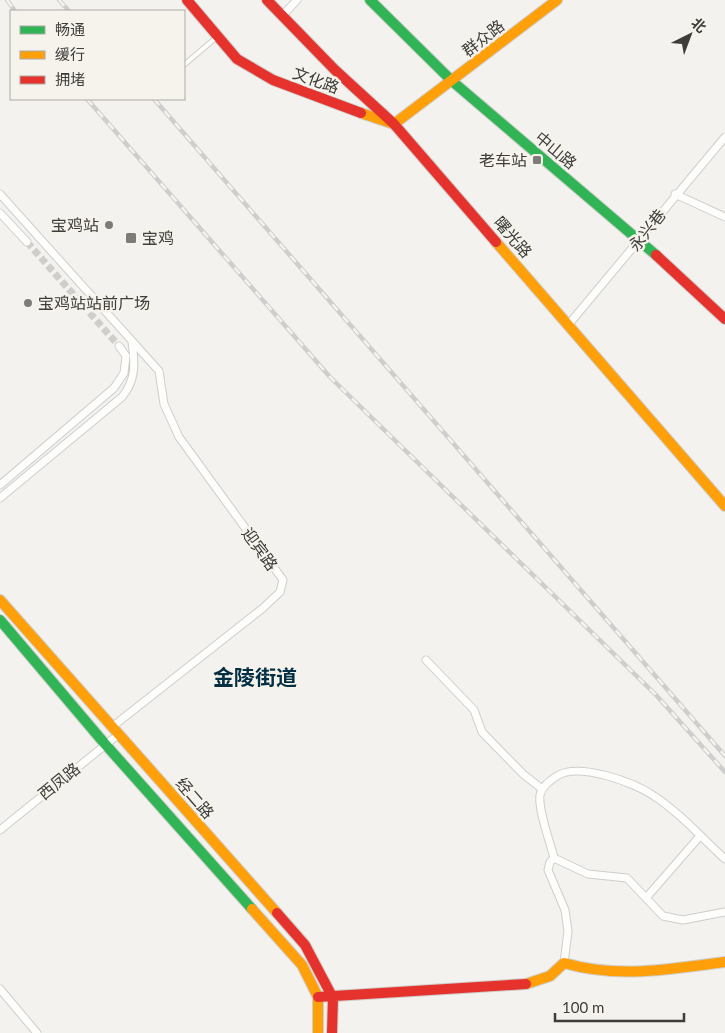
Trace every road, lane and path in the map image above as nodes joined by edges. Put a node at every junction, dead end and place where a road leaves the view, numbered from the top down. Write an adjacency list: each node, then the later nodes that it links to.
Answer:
1 (186, 0): 7 (main road, 文化路)
2 (267, 0): 6 (main road, 曙光路)
3 (297, 0): 6 (street)
4 (370, 0): 9 (main road, 中山路)
5 (557, 0): 9 (main road, 群众路)
6 (282, 16): 10 (main road, 曙光路)
7 (218, 36): 8 (lane); 10 (main road, 文化路)
8 (185, 64)
9 (452, 81): 10 (main road); 16 (main road, 中山路)
10 (394, 124): 19 (main road, 曙光路)
11 (725, 137): 13 (street, 永兴巷)
12 (0, 194): 20 (street)
13 (675, 194): 15 (street); 16 (street, 永兴巷)
14 (0, 213): 17 (street)
15 (725, 217)
16 (640, 241): 18 (main road, 中山路); 19 (street, 永兴巷)
17 (26, 242)
18 (725, 319)
19 (569, 324): 24 (main road, 曙光路)
20 (132, 341): 23 (street); 28 (street, 迎宾路)
21 (119, 346): 22 (street)
22 (0, 485)
23 (0, 498)
24 (725, 506)
25 (0, 600): 28 (main road, 经二路)
26 (0, 620): 29 (main road, 经二路)
27 (426, 660): 30 (street)
28 (116, 731): 29 (street, 西凤路); 41 (main road, 经二路)
29 (105, 744): 31 (street, 西凤路); 40 (main road, 经二路)
30 (542, 789): 32 (street); 33 (street)
31 (0, 830)
32 (700, 836): 34 (street); 35 (street)
33 (554, 858): 35 (street); 38 (street)
34 (725, 859)
35 (646, 898): 36 (street)
36 (725, 912)
37 (725, 962): 38 (main road)
38 (564, 963): 41 (main road)
39 (0, 989): 42 (street)
40 (318, 997): 41 (main road); 43 (main road, 经二路)
41 (333, 998): 44 (main road, 经二路)
42 (37, 1033)
43 (318, 1033)
44 (332, 1033)

